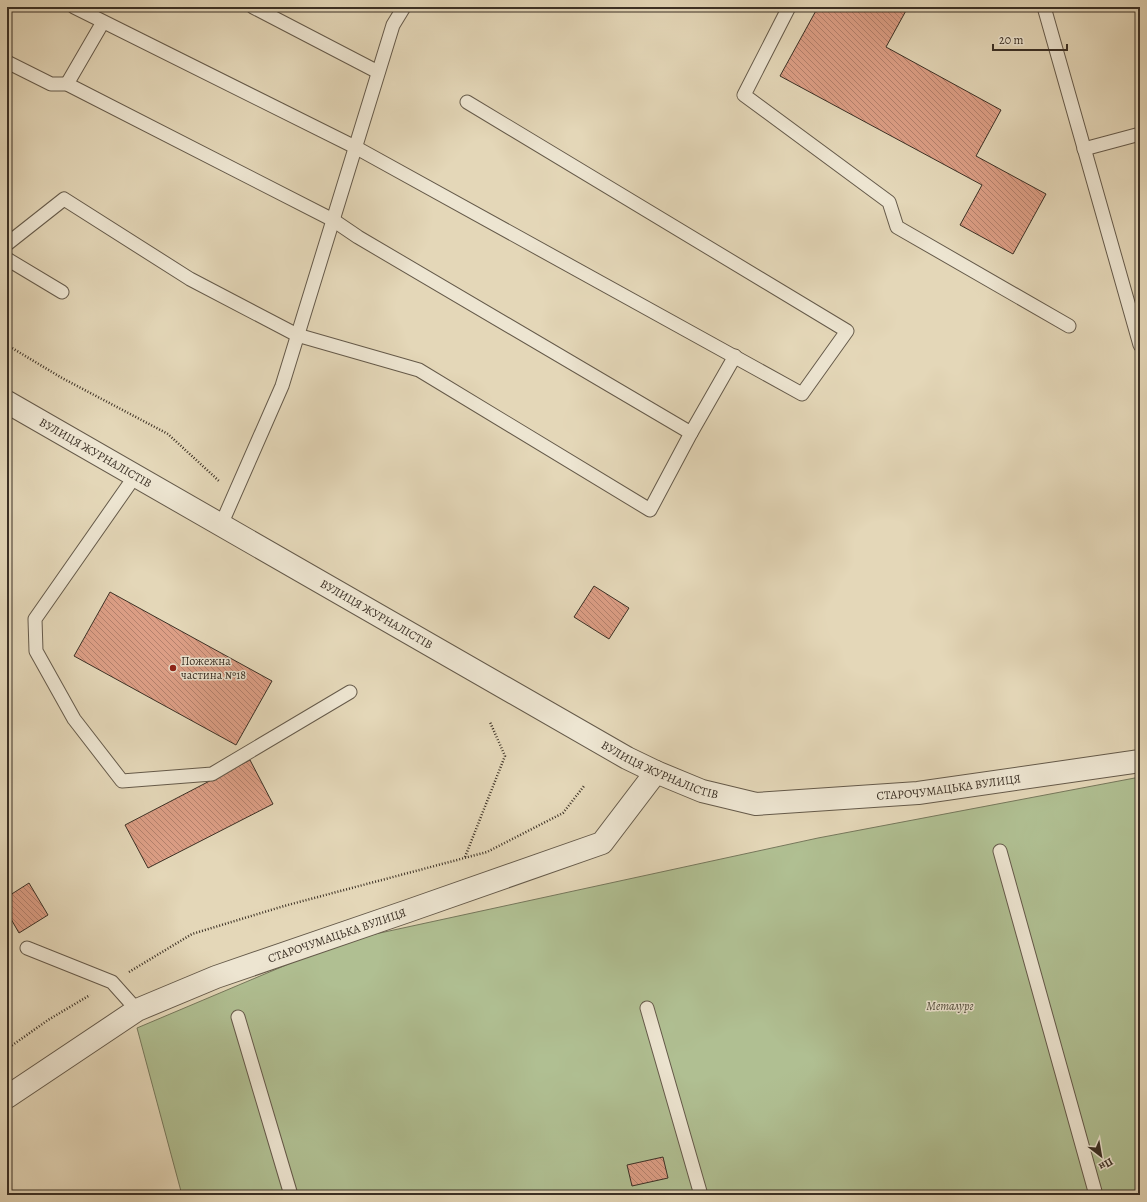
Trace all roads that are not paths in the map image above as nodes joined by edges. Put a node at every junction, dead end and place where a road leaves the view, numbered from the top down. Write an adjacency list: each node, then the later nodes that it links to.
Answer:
1 (74, 7): 6 (lane)
2 (253, 7): 8 (lane)
3 (404, 7): 8 (lane)
4 (789, 7): 18 (lane)
5 (1044, 7): 13 (lane)
6 (103, 22): 9 (lane); 12 (lane)
7 (7, 62): 9 (lane)
8 (378, 72): 12 (lane)
9 (67, 84): 14 (lane)
10 (467, 102): 21 (lane)
11 (1140, 134): 13 (lane)
12 (355, 147): 14 (lane); 21 (lane)
13 (1084, 149): 20 (lane)
14 (333, 220): 19 (lane); 23 (lane)
15 (7, 244): 19 (lane)
16 (7, 259): 17 (lane)
17 (62, 292)
18 (1069, 326)
19 (297, 336): 23 (lane); 25 (lane)
20 (1140, 345)
21 (735, 356): 23 (lane)
22 (7, 402): 24 (street, ВУЛИЦЯ ЖУРНАЛІСТІВ)
23 (691, 433)
24 (135, 476): 25 (street, ВУЛИЦЯ ЖУРНАЛІСТІВ); 26 (lane)
25 (221, 525): 28 (street, ВУЛИЦЯ ЖУРНАЛІСТІВ)
26 (350, 692)
27 (1140, 761): 29 (street, СТАРОЧУМАЦЬКА ВУЛИЦЯ)
28 (656, 772): 29 (street, ВУЛИЦЯ ЖУРНАЛІСТІВ); 33 (street, СТАРОЧУМАЦЬКА ВУЛИЦЯ)
29 (756, 804)
30 (1000, 851): 38 (lane)
31 (27, 948): 33 (lane)
32 (648, 1008): 37 (lane)
33 (137, 1010): 35 (street, СТАРОЧУМАЦЬКА ВУЛИЦЯ)
34 (238, 1017): 36 (lane)
35 (7, 1097)
36 (291, 1195)
37 (701, 1195)
38 (1096, 1195)

